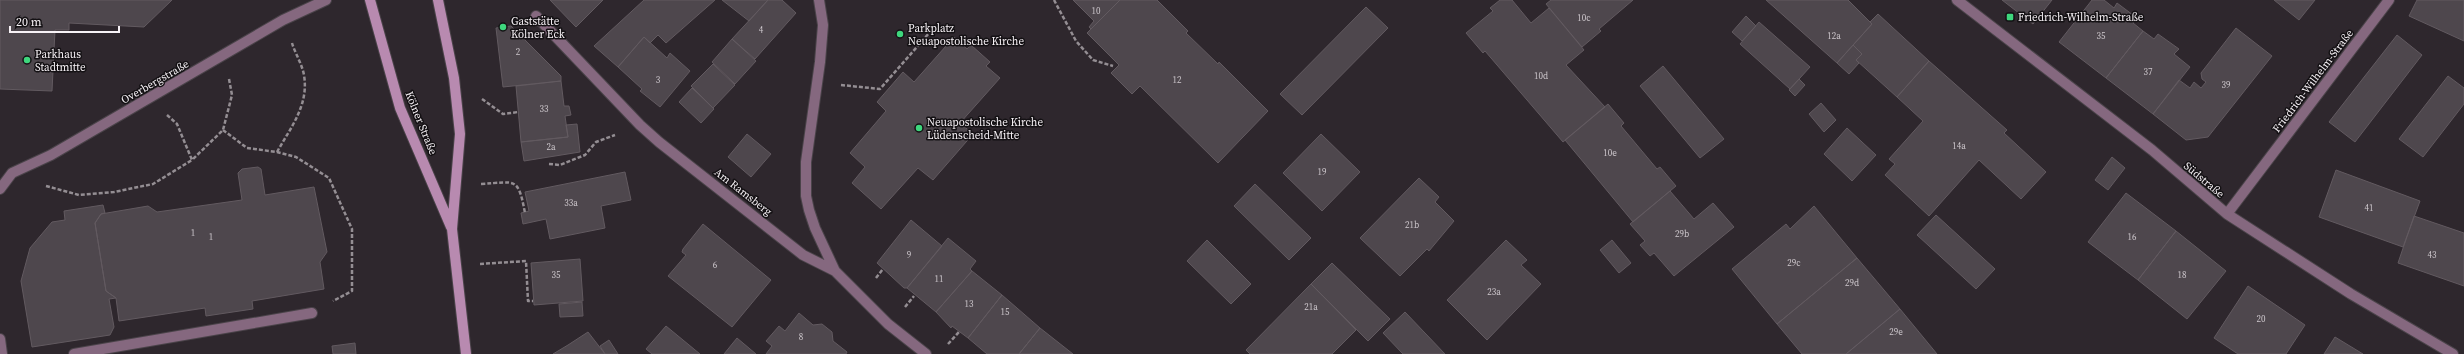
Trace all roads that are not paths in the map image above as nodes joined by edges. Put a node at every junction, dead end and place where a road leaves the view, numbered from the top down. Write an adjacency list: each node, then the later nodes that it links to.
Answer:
1 (326, 0): 8 (street, Overbergstraße)
2 (370, 0): 10 (main road, Kölner Straße)
3 (438, 0): 10 (main road, Kölner Straße)
4 (819, 0): 11 (street, Am Ramsberg)
5 (1957, 0): 9 (street, Südstraße)
6 (2389, 0): 9 (street, Friedrich-Wilhelm-Straße)
7 (536, 16): 11 (street, Am Ramsberg)
8 (0, 189)
9 (2227, 214): 18 (street, Südstraße)
10 (452, 229): 16 (main road, Kölner Straße)
11 (834, 271): 17 (street, Am Ramsberg)
12 (312, 313): 15 (street)
13 (0, 339): 14 (street)
14 (2, 354)
15 (74, 354)
16 (466, 354)
17 (926, 354)
18 (2453, 354)

